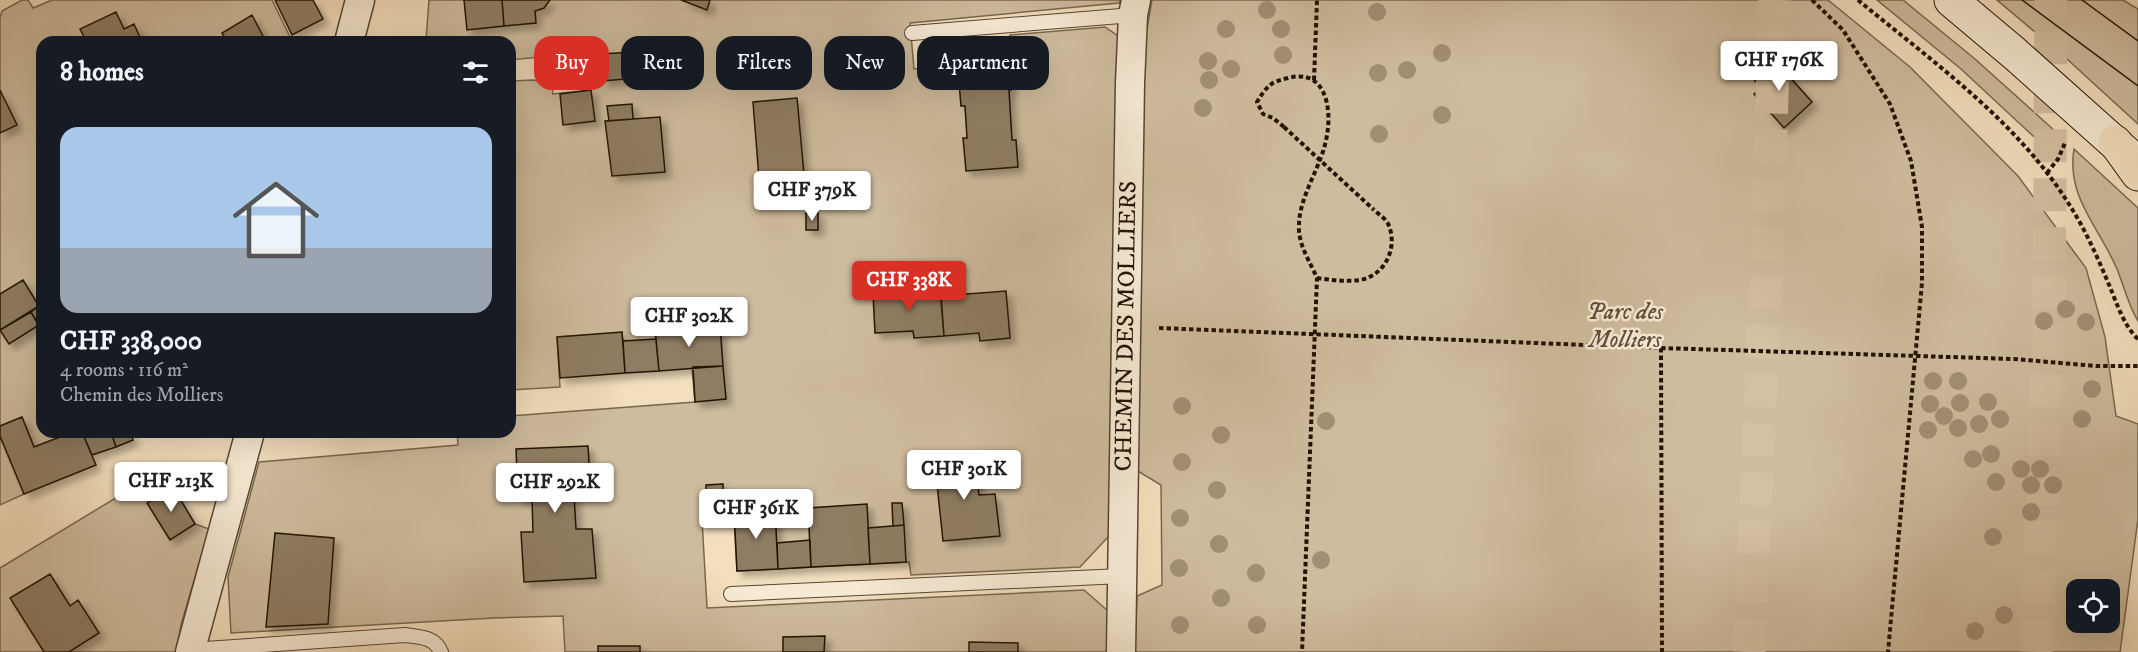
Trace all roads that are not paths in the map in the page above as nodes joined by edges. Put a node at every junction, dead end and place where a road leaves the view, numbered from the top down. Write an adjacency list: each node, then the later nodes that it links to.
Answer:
1 (360, 0): 5 (street)
2 (1951, 0): 6 (main road)
3 (1134, 7): 4 (lane); 9 (street, CHEMIN DES MOLLIERS)
4 (912, 33)
5 (351, 36)
6 (2130, 151): 7 (highway)
7 (2138, 174)
8 (248, 438): 11 (street)
9 (1122, 576): 10 (lane); 13 (street, CHEMIN DES MOLLIERS)
10 (731, 594)
11 (190, 651): 12 (lane)
12 (441, 652)
13 (1120, 652)

